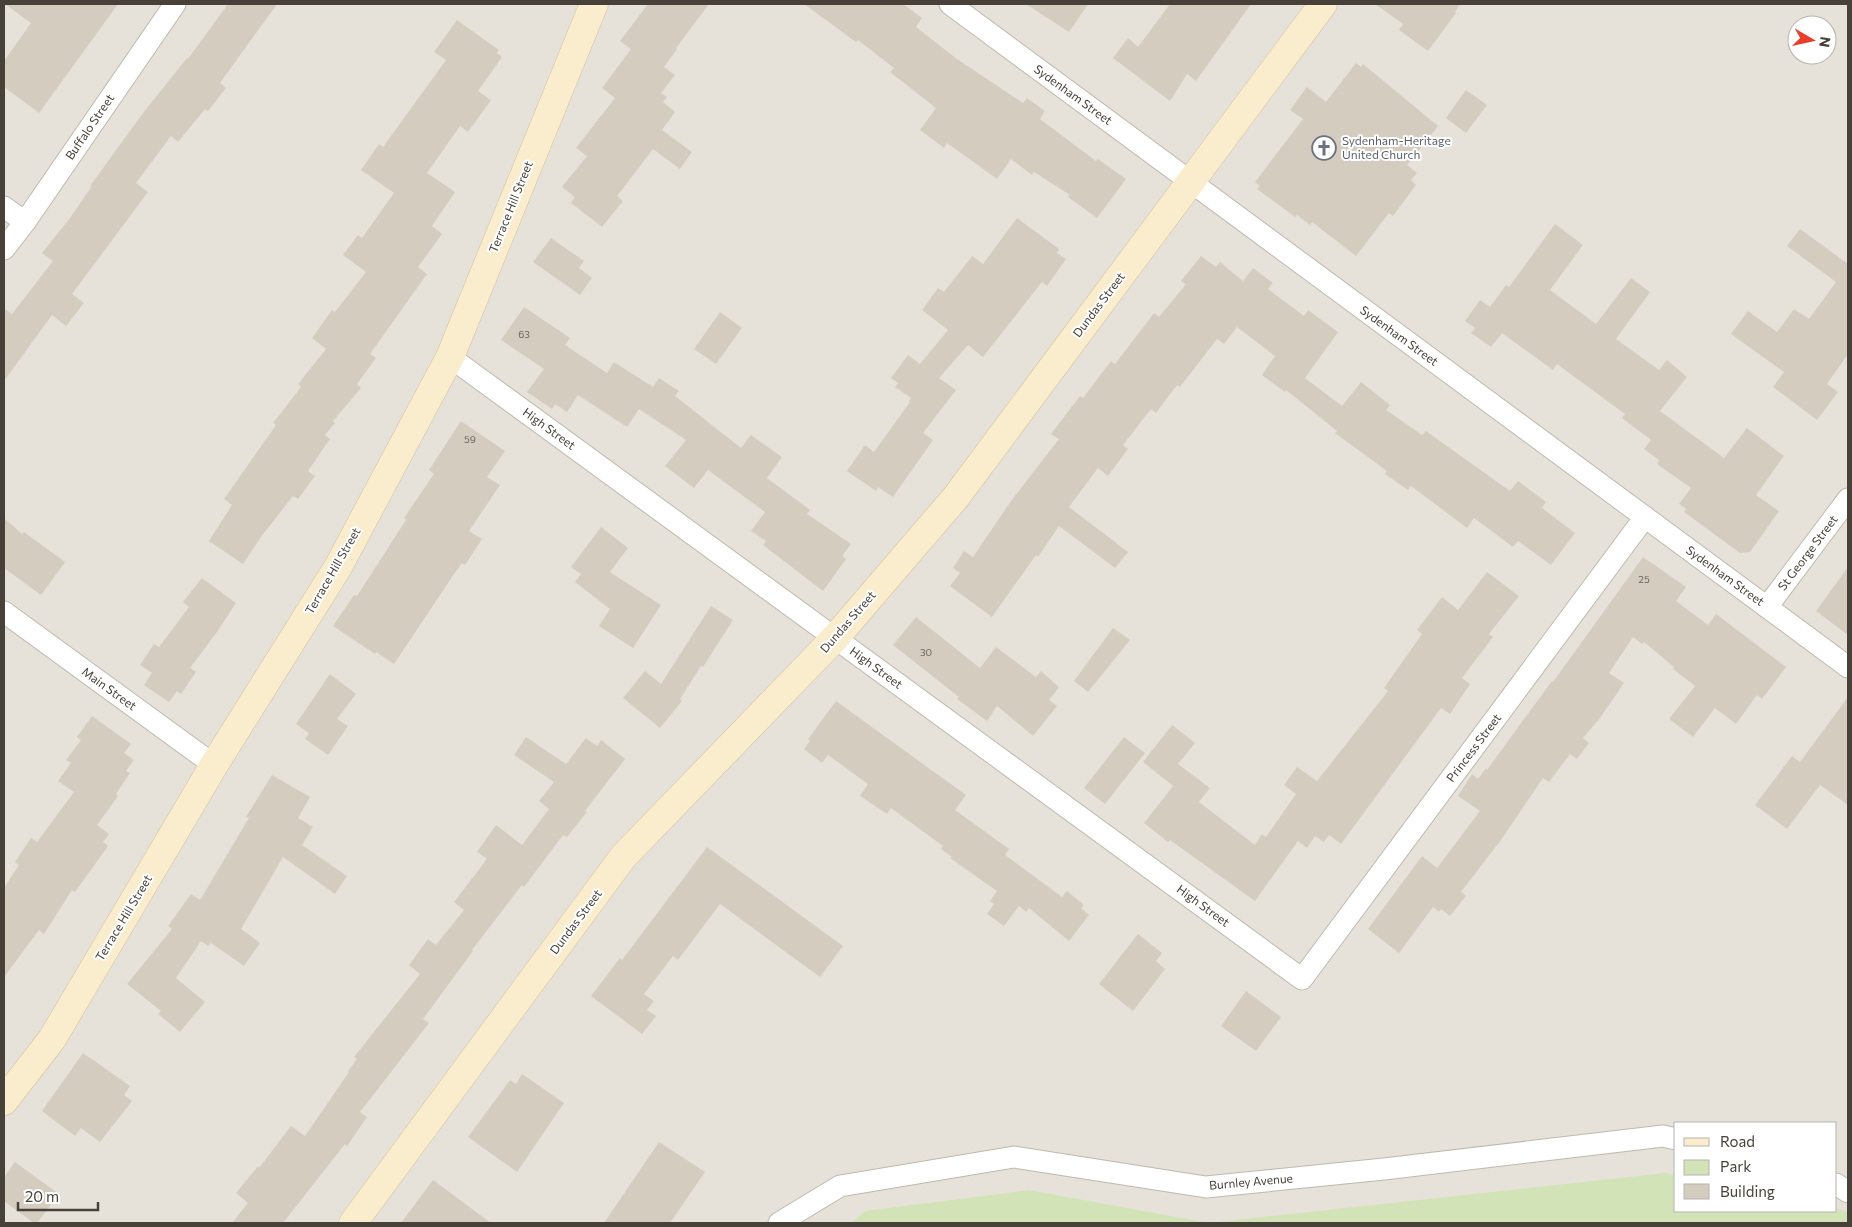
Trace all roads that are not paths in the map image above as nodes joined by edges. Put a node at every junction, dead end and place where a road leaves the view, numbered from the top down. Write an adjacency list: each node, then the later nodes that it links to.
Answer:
1 (175, 4): 7 (street, Buffalo Street)
2 (594, 4): 9 (street, Terrace Hill Street)
3 (950, 4): 5 (street, Sydenham Street)
4 (1323, 4): 5 (street, Dundas Street)
5 (1191, 182): 11 (street, Sydenham Street); 14 (street, Dundas Street)
6 (4, 207): 7 (street)
7 (25, 222): 8 (street, Buffalo Street)
8 (4, 249)
9 (450, 357): 14 (street, High Street); 16 (street, Terrace Hill Street)
10 (1848, 499): 12 (street, St George Street)
11 (1645, 517): 12 (street, Sydenham Street); 17 (street, Princess Street)
12 (1767, 607): 15 (street, Sydenham Street)
13 (4, 612): 16 (street, Main Street)
14 (835, 638): 17 (street, High Street); 22 (street, Dundas Street)
15 (1848, 667)
16 (214, 765): 18 (street, Terrace Hill Street)
17 (1302, 979)
18 (4, 1101)
19 (1674, 1139): 23 (street, Burnley Avenue)
20 (1837, 1185): 21 (street)
21 (1848, 1192)
22 (352, 1223)
23 (779, 1223)

